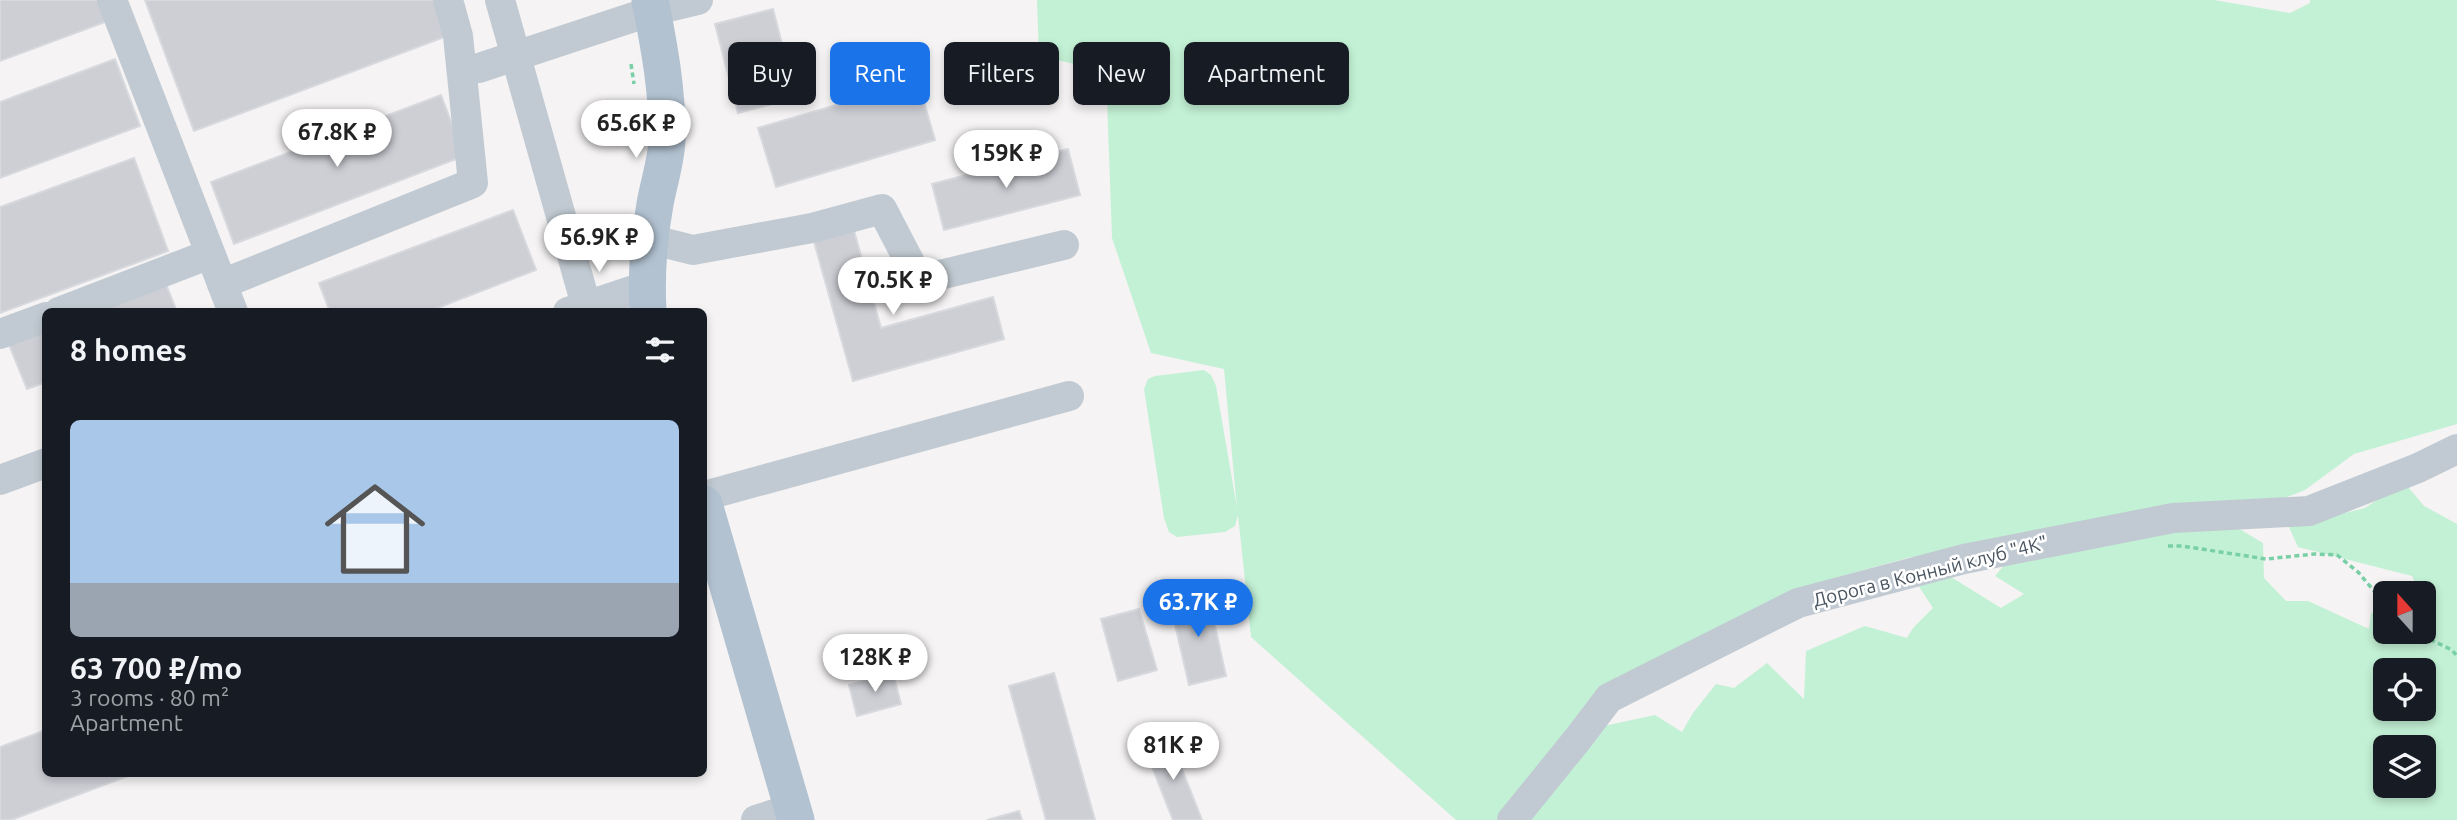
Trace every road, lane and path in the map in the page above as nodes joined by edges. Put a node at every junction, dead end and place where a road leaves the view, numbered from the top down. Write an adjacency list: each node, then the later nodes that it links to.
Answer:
1 (112, 0): 14 (street)
2 (448, 0): 15 (street)
3 (500, 0): 6 (street)
4 (698, 0): 5 (street)
5 (651, 5): 6 (street); 12 (main road)
6 (516, 57): 8 (street); 18 (street)
7 (630, 59): 9 (path)
8 (479, 68)
9 (634, 85)
10 (636, 99): 11 (path)
11 (636, 152)
12 (649, 239): 13 (street); 16 (main road)
13 (1065, 245)
14 (210, 254): 15 (street); 17 (street)
15 (228, 298)
16 (647, 299): 18 (street)
17 (69, 308)
18 (577, 308)
19 (42, 318): 20 (street)
20 (0, 334)
21 (1069, 396): 25 (street)
22 (2457, 449): 33 (street, Дорога в Конный клуб "4К")
23 (42, 464): 24 (street)
24 (0, 480)
25 (707, 495)
26 (707, 515): 31 (main road)
27 (2160, 546): 28 (path)
28 (2373, 590)
29 (2436, 642): 30 (path)
30 (2457, 656)
31 (795, 814): 32 (street)
32 (756, 820)
33 (1512, 820)

